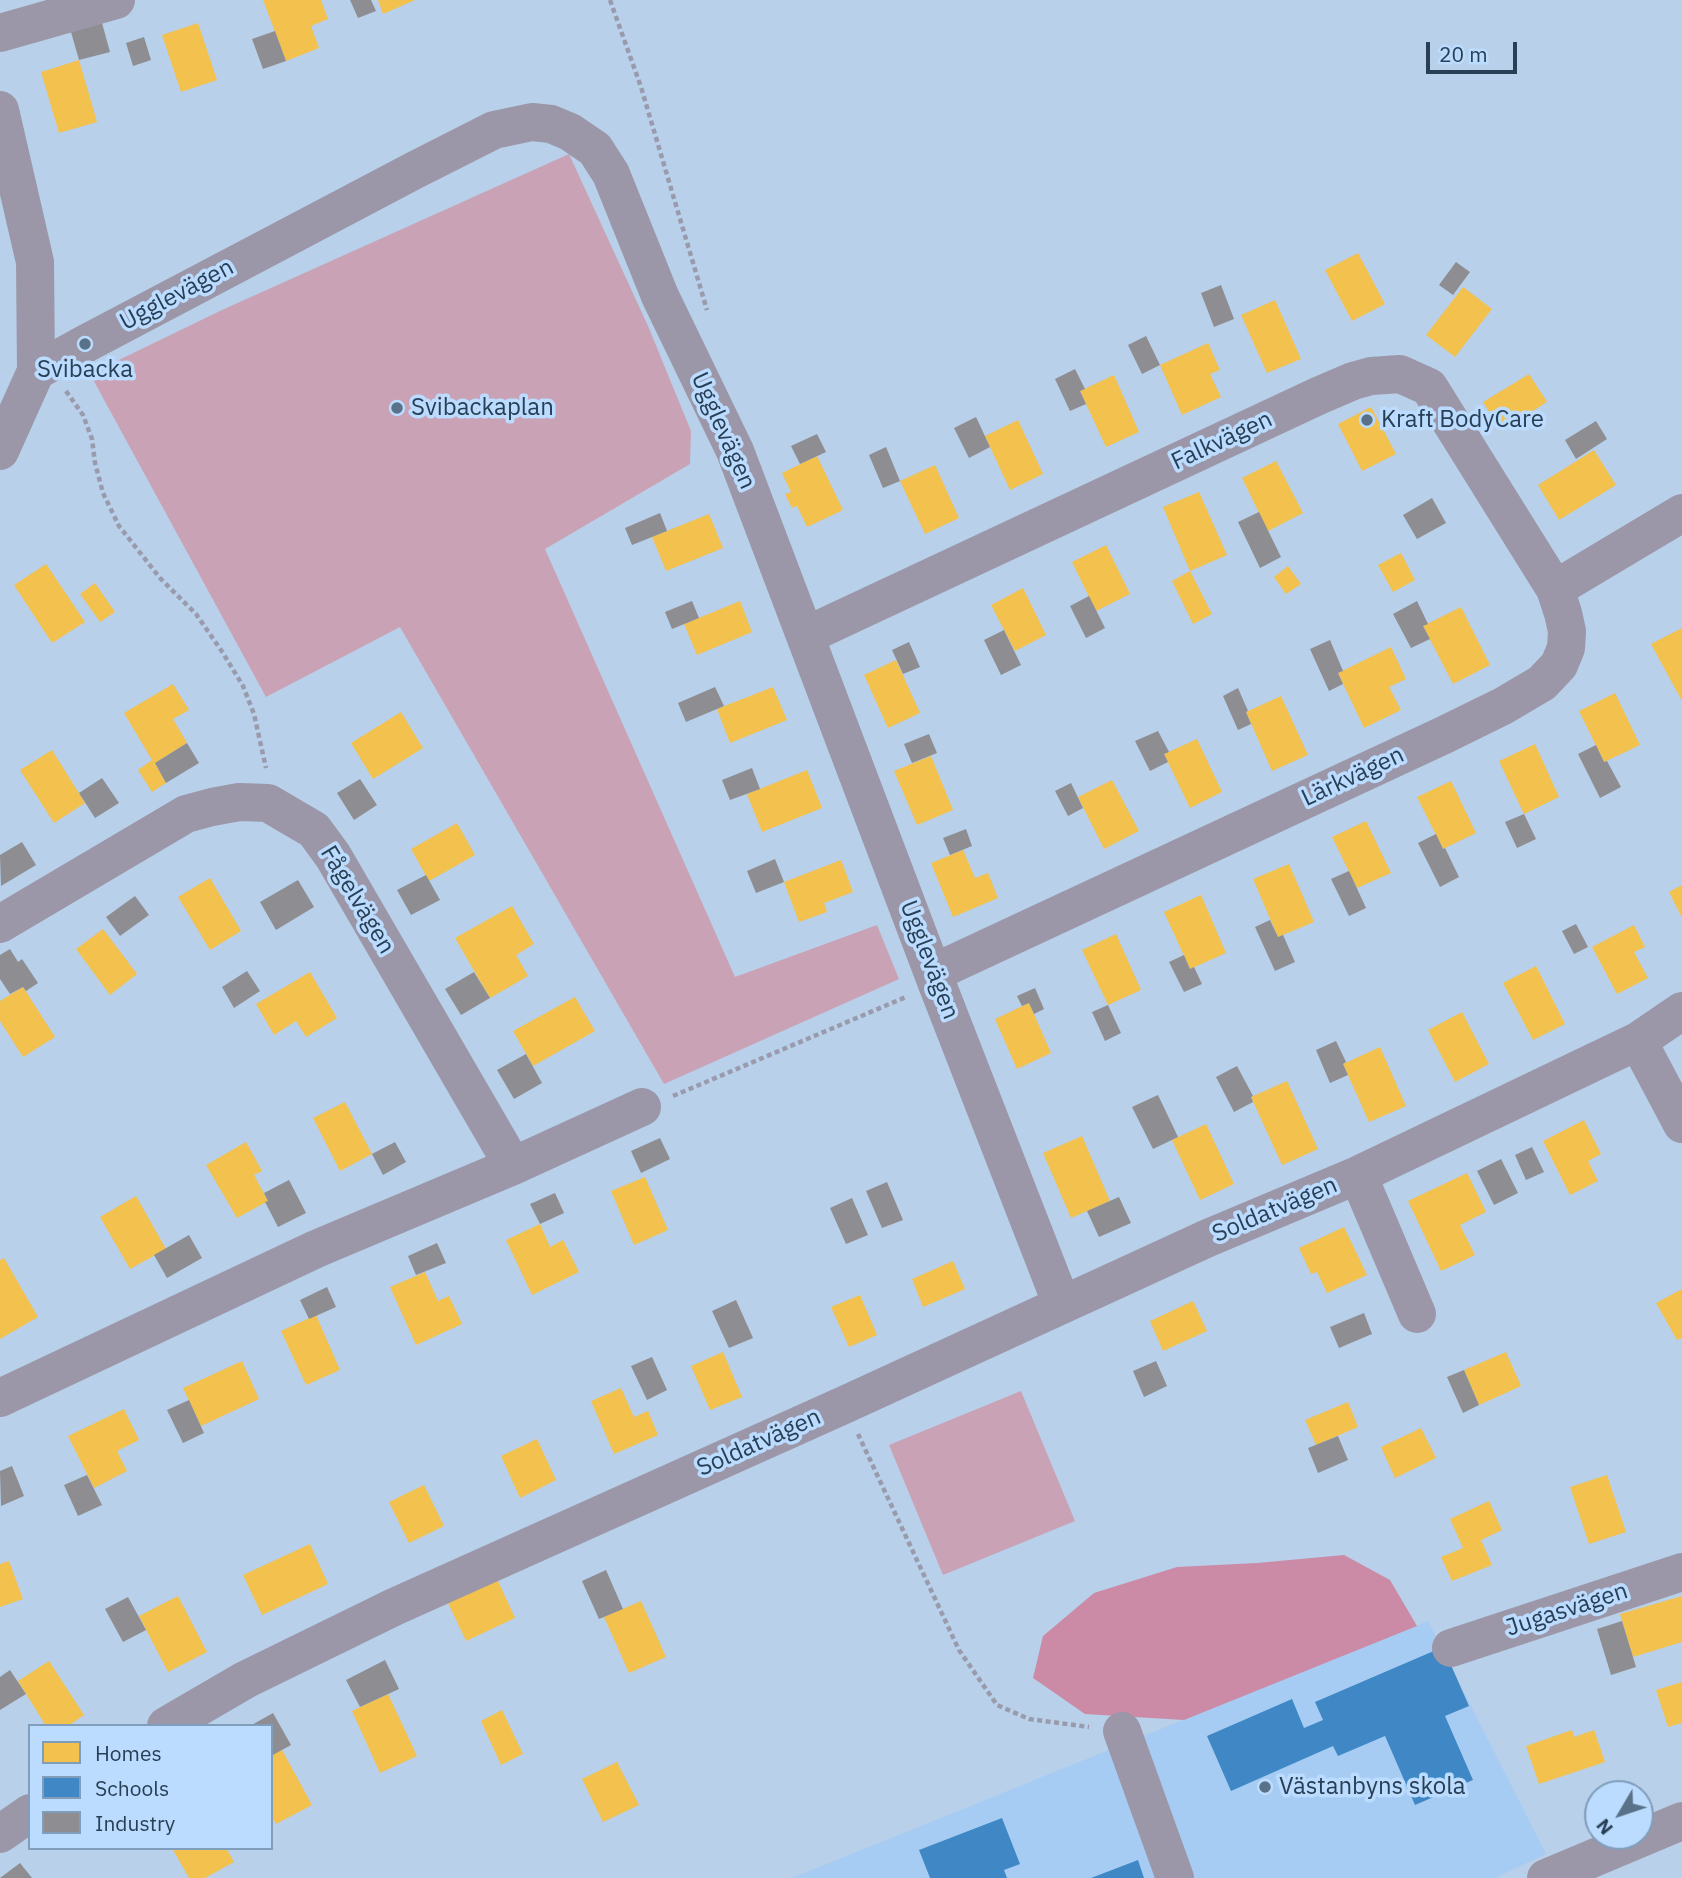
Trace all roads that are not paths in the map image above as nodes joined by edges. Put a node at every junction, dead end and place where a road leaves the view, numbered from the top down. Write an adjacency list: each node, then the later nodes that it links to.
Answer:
1 (116, 0): 2 (street)
2 (0, 33)
3 (0, 110): 4 (street)
4 (6, 161): 5 (street)
5 (36, 371): 6 (street); 9 (street, Ugglevägen)
6 (0, 451)
7 (1682, 513): 8 (street)
8 (1555, 589): 9 (street, Falkvägen); 11 (street, Lärkvägen)
9 (805, 636): 11 (street, Ugglevägen)
10 (0, 924): 16 (street, Fågelvägen)
11 (935, 978): 18 (street, Ugglevägen)
12 (1682, 1011): 13 (street, Soldatvägen)
13 (1638, 1041): 15 (street); 17 (street, Soldatvägen)
14 (642, 1107): 16 (street)
15 (1682, 1124)
16 (513, 1166): 20 (street)
17 (1358, 1175): 18 (street, Soldatvägen); 19 (street, Soldatvägen)
18 (1062, 1305): 23 (street, Soldatvägen)
19 (1417, 1314)
20 (0, 1398)
21 (1682, 1572): 22 (street, Jugasvägen)
22 (1451, 1648)
23 (169, 1724)
24 (1122, 1731): 28 (street)
25 (28, 1814): 27 (street)
26 (1682, 1821): 29 (street)
27 (0, 1833)
28 (1175, 1878)
29 (1546, 1878)

